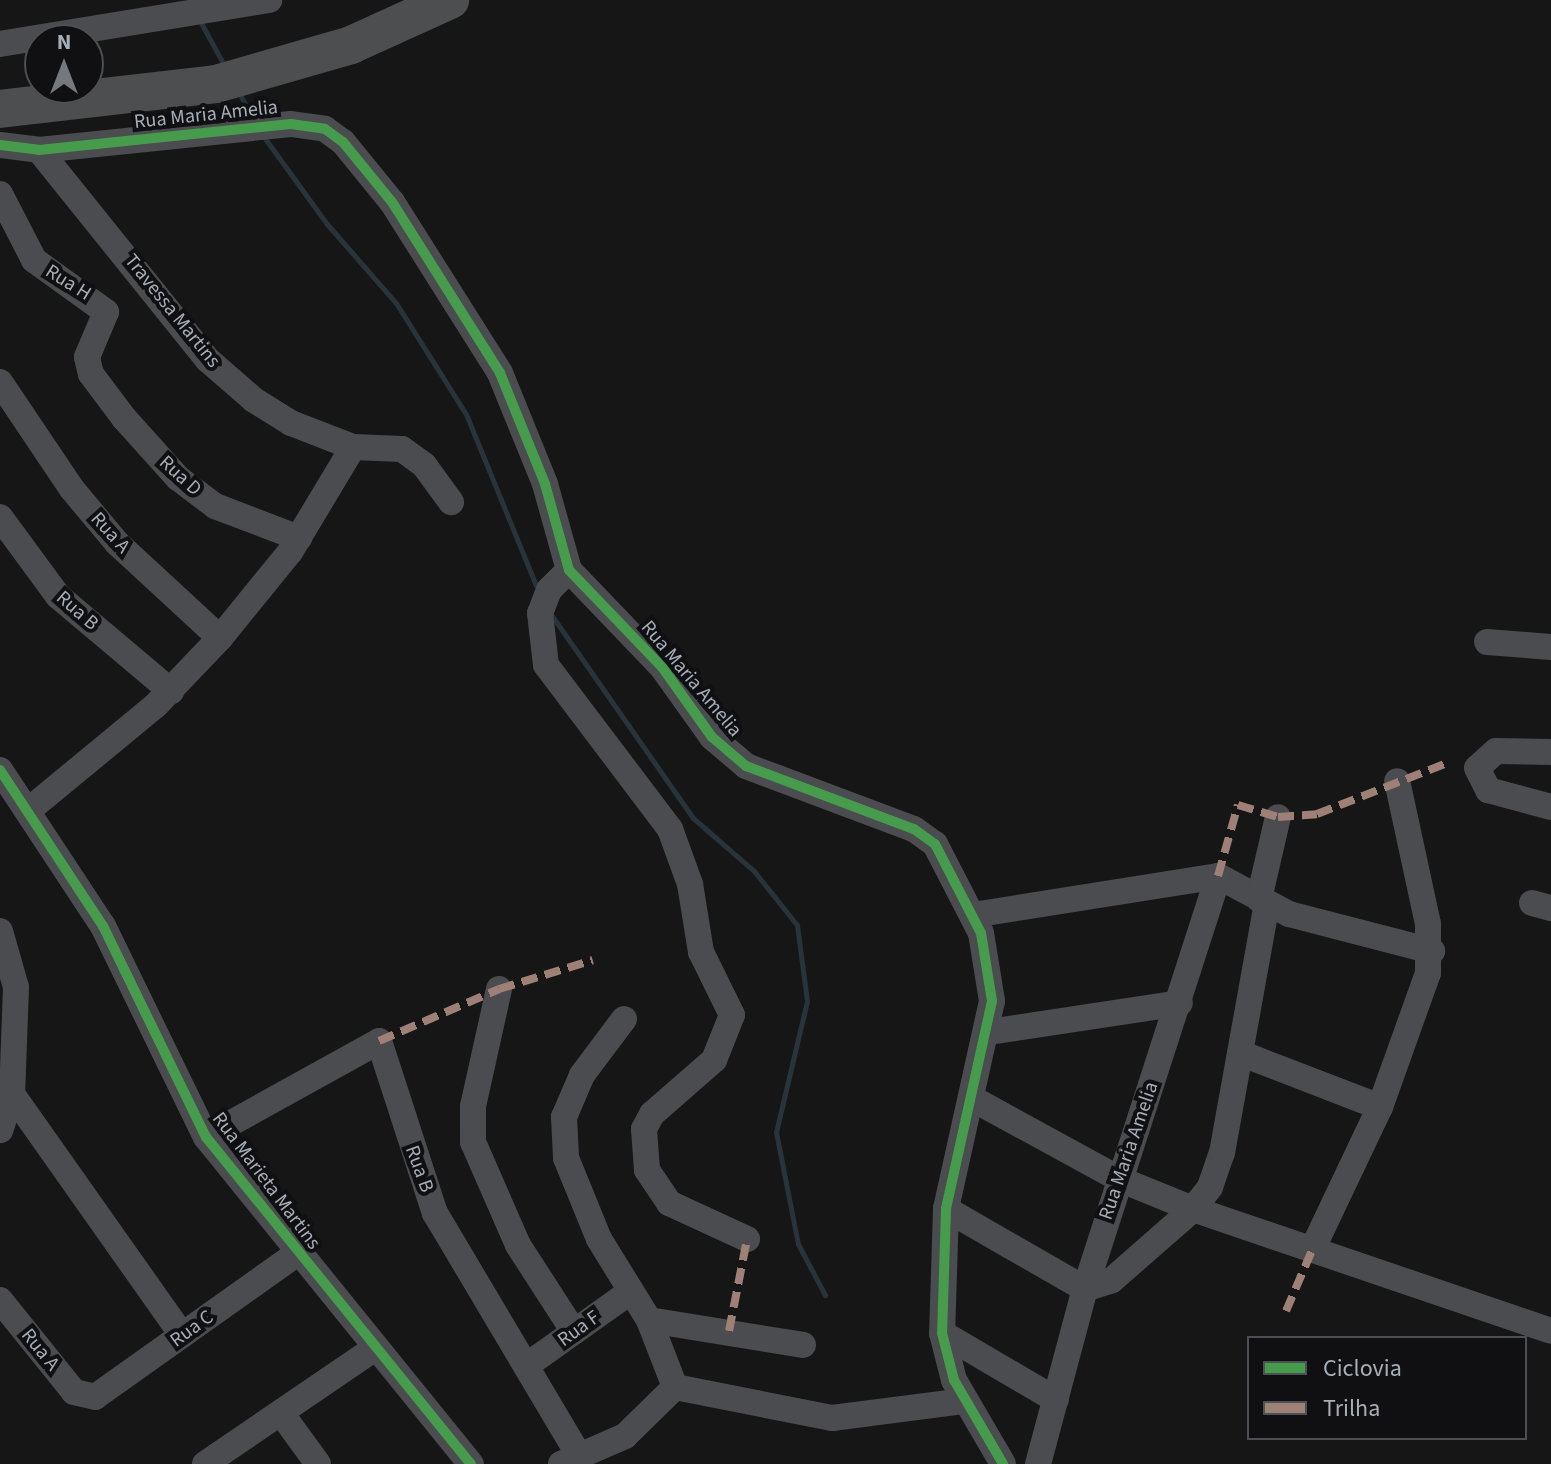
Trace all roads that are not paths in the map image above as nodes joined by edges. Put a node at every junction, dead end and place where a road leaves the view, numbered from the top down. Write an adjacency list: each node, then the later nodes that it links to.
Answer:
1 (269, 0): 3 (street)
2 (450, 0): 4 (highway)
3 (0, 44)
4 (0, 109)
5 (0, 145): 6 (street)
6 (39, 150): 10 (street, Travessa Martins); 14 (street, Rua Maria Amelia)
7 (0, 194): 8 (street, Rua H)
8 (91, 374): 13 (street, Rua D)
9 (0, 382): 15 (street, Rua A)
10 (353, 447): 11 (street, Travessa Martins); 13 (street)
11 (451, 502)
12 (0, 517): 18 (street, Rua B)
13 (299, 538): 15 (street)
14 (569, 570): 27 (street, Rua Maria Amelia); 43 (street)
15 (220, 638): 18 (street)
16 (1487, 642): 17 (street)
17 (1551, 647)
18 (171, 691): 23 (street)
19 (1551, 752): 22 (street)
20 (0, 770): 23 (street, Rua Marieta Martins)
21 (1397, 781): 29 (street)
22 (1551, 807)
23 (30, 809): 39 (street, Rua Marieta Martins)
24 (1278, 817): 26 (street)
25 (1218, 876): 26 (street); 27 (street); 31 (street, Rua Maria Amelia)
26 (1263, 902): 29 (street); 34 (street)
27 (973, 915): 33 (street, Rua Maria Amelia)
28 (0, 931): 35 (street)
29 (1432, 951): 37 (street)
30 (499, 989): 51 (street)
31 (1180, 1003): 33 (street); 40 (street, Rua Maria Amelia)
32 (624, 1019): 47 (street)
33 (989, 1032): 36 (street, Rua Maria Amelia)
34 (1240, 1053): 37 (street); 42 (street)
35 (12, 1094): 38 (street); 53 (street)
36 (973, 1099): 40 (street); 41 (street, Rua Maria Amelia)
37 (1380, 1107): 44 (street)
38 (0, 1130)
39 (206, 1137): 45 (street, Rua Marieta Martins); 56 (street, Rua B)
40 (1119, 1179): 42 (street); 46 (street, Rua Maria Amelia)
41 (946, 1209): 46 (street); 52 (street, Rua Maria Amelia)
42 (1193, 1209): 44 (street); 46 (street)
43 (747, 1239)
44 (1313, 1248): 50 (street)
45 (298, 1253): 53 (street, Rua C); 55 (street, Rua Marieta Martins)
46 (1085, 1289): 59 (street, Rua Maria Amelia)
47 (631, 1291): 49 (street); 51 (street, Rua F)
48 (0, 1300): 58 (street, Rua A)
49 (649, 1320): 54 (street); 57 (street)
50 (1551, 1331)
51 (574, 1332): 56 (street, Rua F)
52 (942, 1333): 59 (street); 60 (street, Rua Maria Amelia)
53 (182, 1335): 58 (street, Rua C)
54 (803, 1345)
55 (375, 1348): 61 (street); 65 (street, Rua Marieta Martins)
56 (526, 1366): 62 (street, Rua B)
57 (675, 1387): 60 (street); 62 (street)
58 (84, 1397)
59 (1056, 1400): 67 (street, Rua Maria Amelia)
60 (965, 1401): 66 (street, Rua Maria Amelia)
61 (281, 1413): 63 (street); 64 (street)
62 (570, 1461)
63 (205, 1464)
64 (318, 1464)
65 (471, 1464)
66 (1003, 1464)
67 (1038, 1464)

